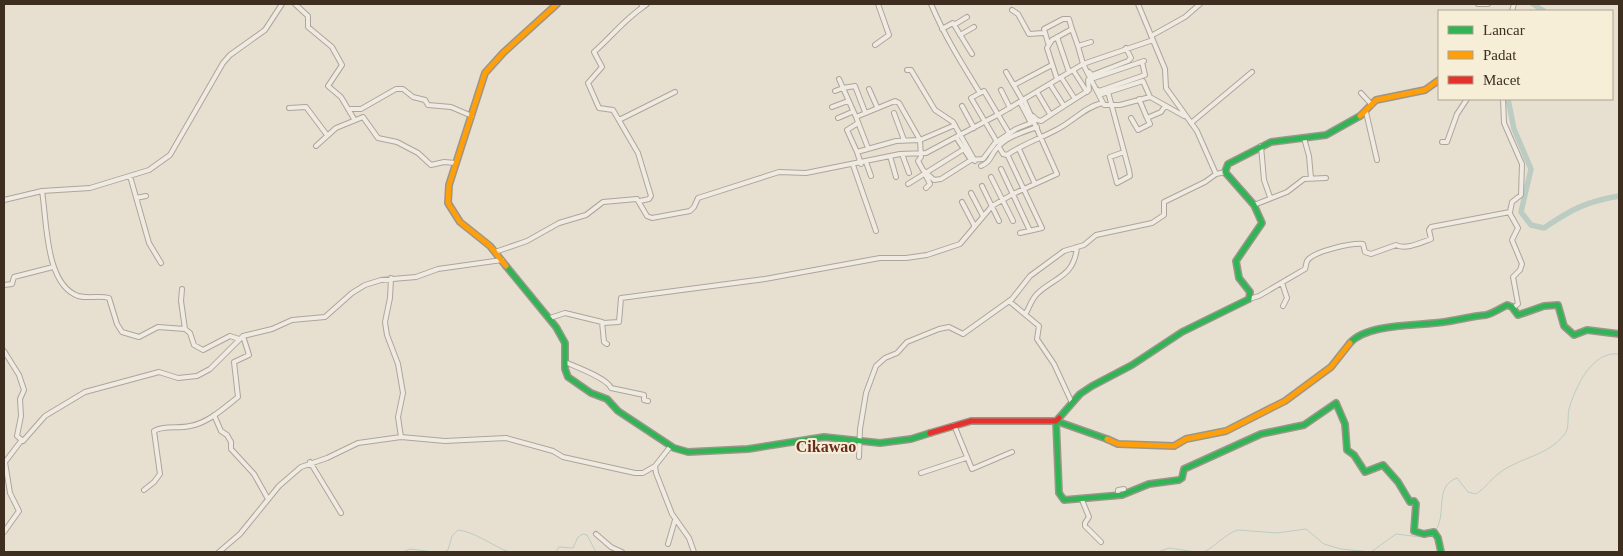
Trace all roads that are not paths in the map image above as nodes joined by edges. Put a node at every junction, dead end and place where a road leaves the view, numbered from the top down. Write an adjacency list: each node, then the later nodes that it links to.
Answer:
1 (282, 4): 121 (street)
2 (296, 4): 67 (street)
3 (557, 4): 75 (street)
4 (878, 4): 23 (street)
5 (931, 4): 16 (street)
6 (1138, 4): 20 (street)
7 (1200, 4): 20 (street)
8 (1478, 4): 9 (street)
9 (1488, 4)
10 (643, 5): 82 (street)
11 (1012, 10): 17 (street)
12 (967, 17): 13 (street)
13 (954, 25): 16 (street); 18 (street)
14 (974, 27): 18 (street)
15 (1072, 28): 17 (street); 19 (street); 24 (street)
16 (942, 29): 47 (street)
17 (1044, 33): 22 (street)
18 (960, 35): 26 (street)
19 (1057, 37): 22 (street); 30 (street)
20 (1152, 38): 25 (street); 77 (street)
21 (1091, 42): 24 (street)
22 (1048, 43): 28 (street)
23 (875, 45)
24 (1078, 46): 27 (street)
25 (1126, 48): 27 (street); 27 (street)
26 (972, 54)
27 (1084, 63): 30 (street); 35 (street)
28 (1052, 65): 33 (street); 38 (street)
29 (907, 70): 86 (street)
30 (1071, 71): 33 (street); 45 (street)
31 (1006, 72): 38 (street)
32 (1252, 72): 85 (street)
33 (1059, 78): 37 (street); 51 (street)
34 (839, 79): 39 (street)
35 (1092, 79): 35 (street); 45 (street); 49 (street)
36 (1438, 81): 58 (street)
37 (1050, 84): 44 (street); 60 (street)
38 (1014, 85): 56 (street)
39 (843, 88): 42 (street); 55 (street); 69 (street)
40 (869, 89): 65 (street)
41 (1001, 90): 66 (street)
42 (835, 91)
43 (675, 92): 82 (street)
44 (1037, 92): 56 (street); 73 (street)
45 (1086, 92): 51 (street)
46 (1108, 92): 49 (street); 50 (street); 61 (street)
47 (980, 93): 74 (street); 83 (street)
48 (1361, 93): 58 (street)
49 (1099, 95): 57 (street)
50 (1150, 97): 52 (street); 62 (street)
51 (1075, 98): 60 (street)
52 (1139, 99): 61 (street); 80 (street)
53 (1466, 100): 96 (street)
54 (1503, 100): 146 (street)
55 (848, 101): 63 (street); 68 (street)
56 (1022, 101): 66 (street); 72 (street); 89 (street)
57 (1102, 103): 61 (street); 92 (street)
58 (1372, 105): 70 (street)
59 (962, 106): 88 (street)
60 (1064, 106): 73 (street)
61 (1112, 106): 104 (street)
62 (1165, 106): 77 (street); 80 (street)
63 (832, 107)
64 (289, 108): 90 (street)
65 (877, 108): 69 (street); 95 (street)
66 (1010, 108): 74 (street)
67 (348, 109): 75 (street); 81 (street)
68 (852, 112): 76 (street); 78 (street)
69 (865, 112): 76 (street)
70 (1366, 112): 93 (street); 109 (street)
71 (894, 113): 94 (street)
72 (1031, 114): 73 (street); 87 (street)
73 (1050, 114)
74 (998, 115): 83 (street); 89 (street)
75 (472, 116): 112 (street)
76 (856, 117): 84 (street)
77 (1186, 117): 85 (street)
78 (838, 118)
79 (1131, 118): 80 (street)
80 (1147, 118)
81 (354, 119): 90 (street); 112 (street)
82 (619, 120): 142 (street)
83 (985, 122): 88 (street); 97 (street)
84 (858, 123): 100 (street); 103 (street)
85 (1191, 123): 120 (street)
86 (955, 125): 91 (street); 95 (street)
87 (1036, 127): 92 (street); 97 (street)
88 (974, 128): 91 (street)
89 (1009, 133): 97 (street)
90 (326, 135): 98 (street)
91 (958, 136): 101 (street); 106 (street); 110 (street)
92 (1040, 137): 97 (street); 130 (street)
93 (1304, 138): 99 (street); 125 (street)
94 (904, 140): 95 (street); 100 (street)
95 (920, 140): 106 (street)
96 (1442, 142)
97 (998, 144): 110 (street); 115 (street)
98 (316, 146)
99 (1261, 146): 117 (street); 138 (street)
100 (868, 148): 103 (street)
101 (964, 149): 110 (street); 119 (street)
102 (1019, 149): 130 (street)
103 (857, 152): 113 (street)
104 (1124, 152): 128 (street); 128 (street)
105 (902, 154): 106 (street); 107 (street); 118 (street)
106 (920, 154): 119 (street)
107 (890, 156): 111 (street); 123 (street)
108 (1008, 156): 133 (street)
109 (1377, 160)
110 (973, 161): 119 (street)
111 (866, 162): 113 (street); 122 (street)
112 (456, 163): 155 (street)
113 (860, 164): 114 (street)
114 (853, 165): 142 (street); 151 (street)
115 (981, 166)
116 (1001, 169): 136 (street)
117 (1225, 172): 120 (street); 145 (street)
118 (909, 173)
119 (925, 173): 129 (street); 132 (street)
120 (1216, 174): 154 (street)
121 (130, 176): 134 (street); 139 (street)
122 (871, 176)
123 (896, 177)
124 (991, 177): 141 (street)
125 (1311, 178): 126 (street); 138 (street)
126 (1326, 178)
127 (1109, 179): 128 (street)
128 (1115, 179)
129 (908, 184)
130 (1035, 184): 133 (street)
131 (982, 186): 144 (street)
132 (926, 188)
133 (1023, 189): 136 (street); 152 (street)
134 (42, 192): 140 (street); 158 (street)
135 (972, 193): 147 (street)
136 (1012, 194): 141 (street); 152 (street)
137 (146, 196): 139 (street)
138 (1270, 197): 145 (street)
139 (136, 198): 157 (street)
140 (4, 200)
141 (1002, 200): 144 (street); 149 (street)
142 (640, 201): 155 (street)
143 (962, 202): 150 (street)
144 (992, 206): 147 (street); 148 (street)
145 (1254, 206): 163 (street)
146 (1509, 212): 160 (street); 166 (street)
147 (983, 216): 150 (street)
148 (999, 221)
149 (1013, 221)
150 (974, 225): 169 (street)
151 (876, 231)
152 (1030, 231): 153 (street)
153 (1020, 233)
154 (1077, 247): 164 (street); 167 (street)
155 (495, 252): 156 (street)
156 (502, 260): 159 (street); 168 (street)
157 (161, 263)
158 (53, 267): 161 (street); 170 (street)
159 (391, 278): 172 (street); 181 (street)
160 (1282, 283): 163 (street); 165 (street)
161 (4, 285)
162 (182, 289): 170 (street)
163 (1249, 299): 177 (street)
164 (1009, 301): 167 (street); 183 (street)
165 (1283, 306)
166 (1514, 308): 171 (street); 179 (street)
167 (1026, 313): 177 (street)
168 (550, 318): 169 (street); 175 (street)
169 (603, 322): 173 (street)
170 (185, 329): 172 (street)
171 (1619, 334)
172 (241, 337): 178 (street); 182 (street)
173 (607, 344)
174 (4, 351): 182 (street)
175 (565, 362): 176 (street); 184 (street)
176 (648, 401)
177 (1072, 403): 179 (street)
178 (214, 415): 192 (street); 194 (street)
179 (1056, 421): 180 (street); 195 (street)
180 (954, 425): 183 (street); 187 (street)
181 (401, 437): 188 (street); 189 (street)
182 (21, 441): 198 (street)
183 (859, 441): 184 (street); 186 (street)
184 (670, 446): 189 (street)
185 (1012, 452): 187 (street)
186 (859, 457)
187 (966, 458): 190 (street)
188 (310, 462): 194 (street); 196 (street)
189 (655, 466): 197 (street)
190 (921, 473)
191 (1124, 489): 193 (street)
192 (144, 490)
193 (1118, 496): 195 (street); 205 (street)
194 (268, 499): 202 (street)
195 (1082, 500): 200 (street)
196 (341, 513)
197 (675, 520): 201 (street); 204 (street)
198 (4, 532)
199 (596, 534): 203 (street)
200 (1101, 542)
201 (668, 544)
202 (219, 552)
203 (622, 552)
204 (694, 552)
205 (1441, 552)

